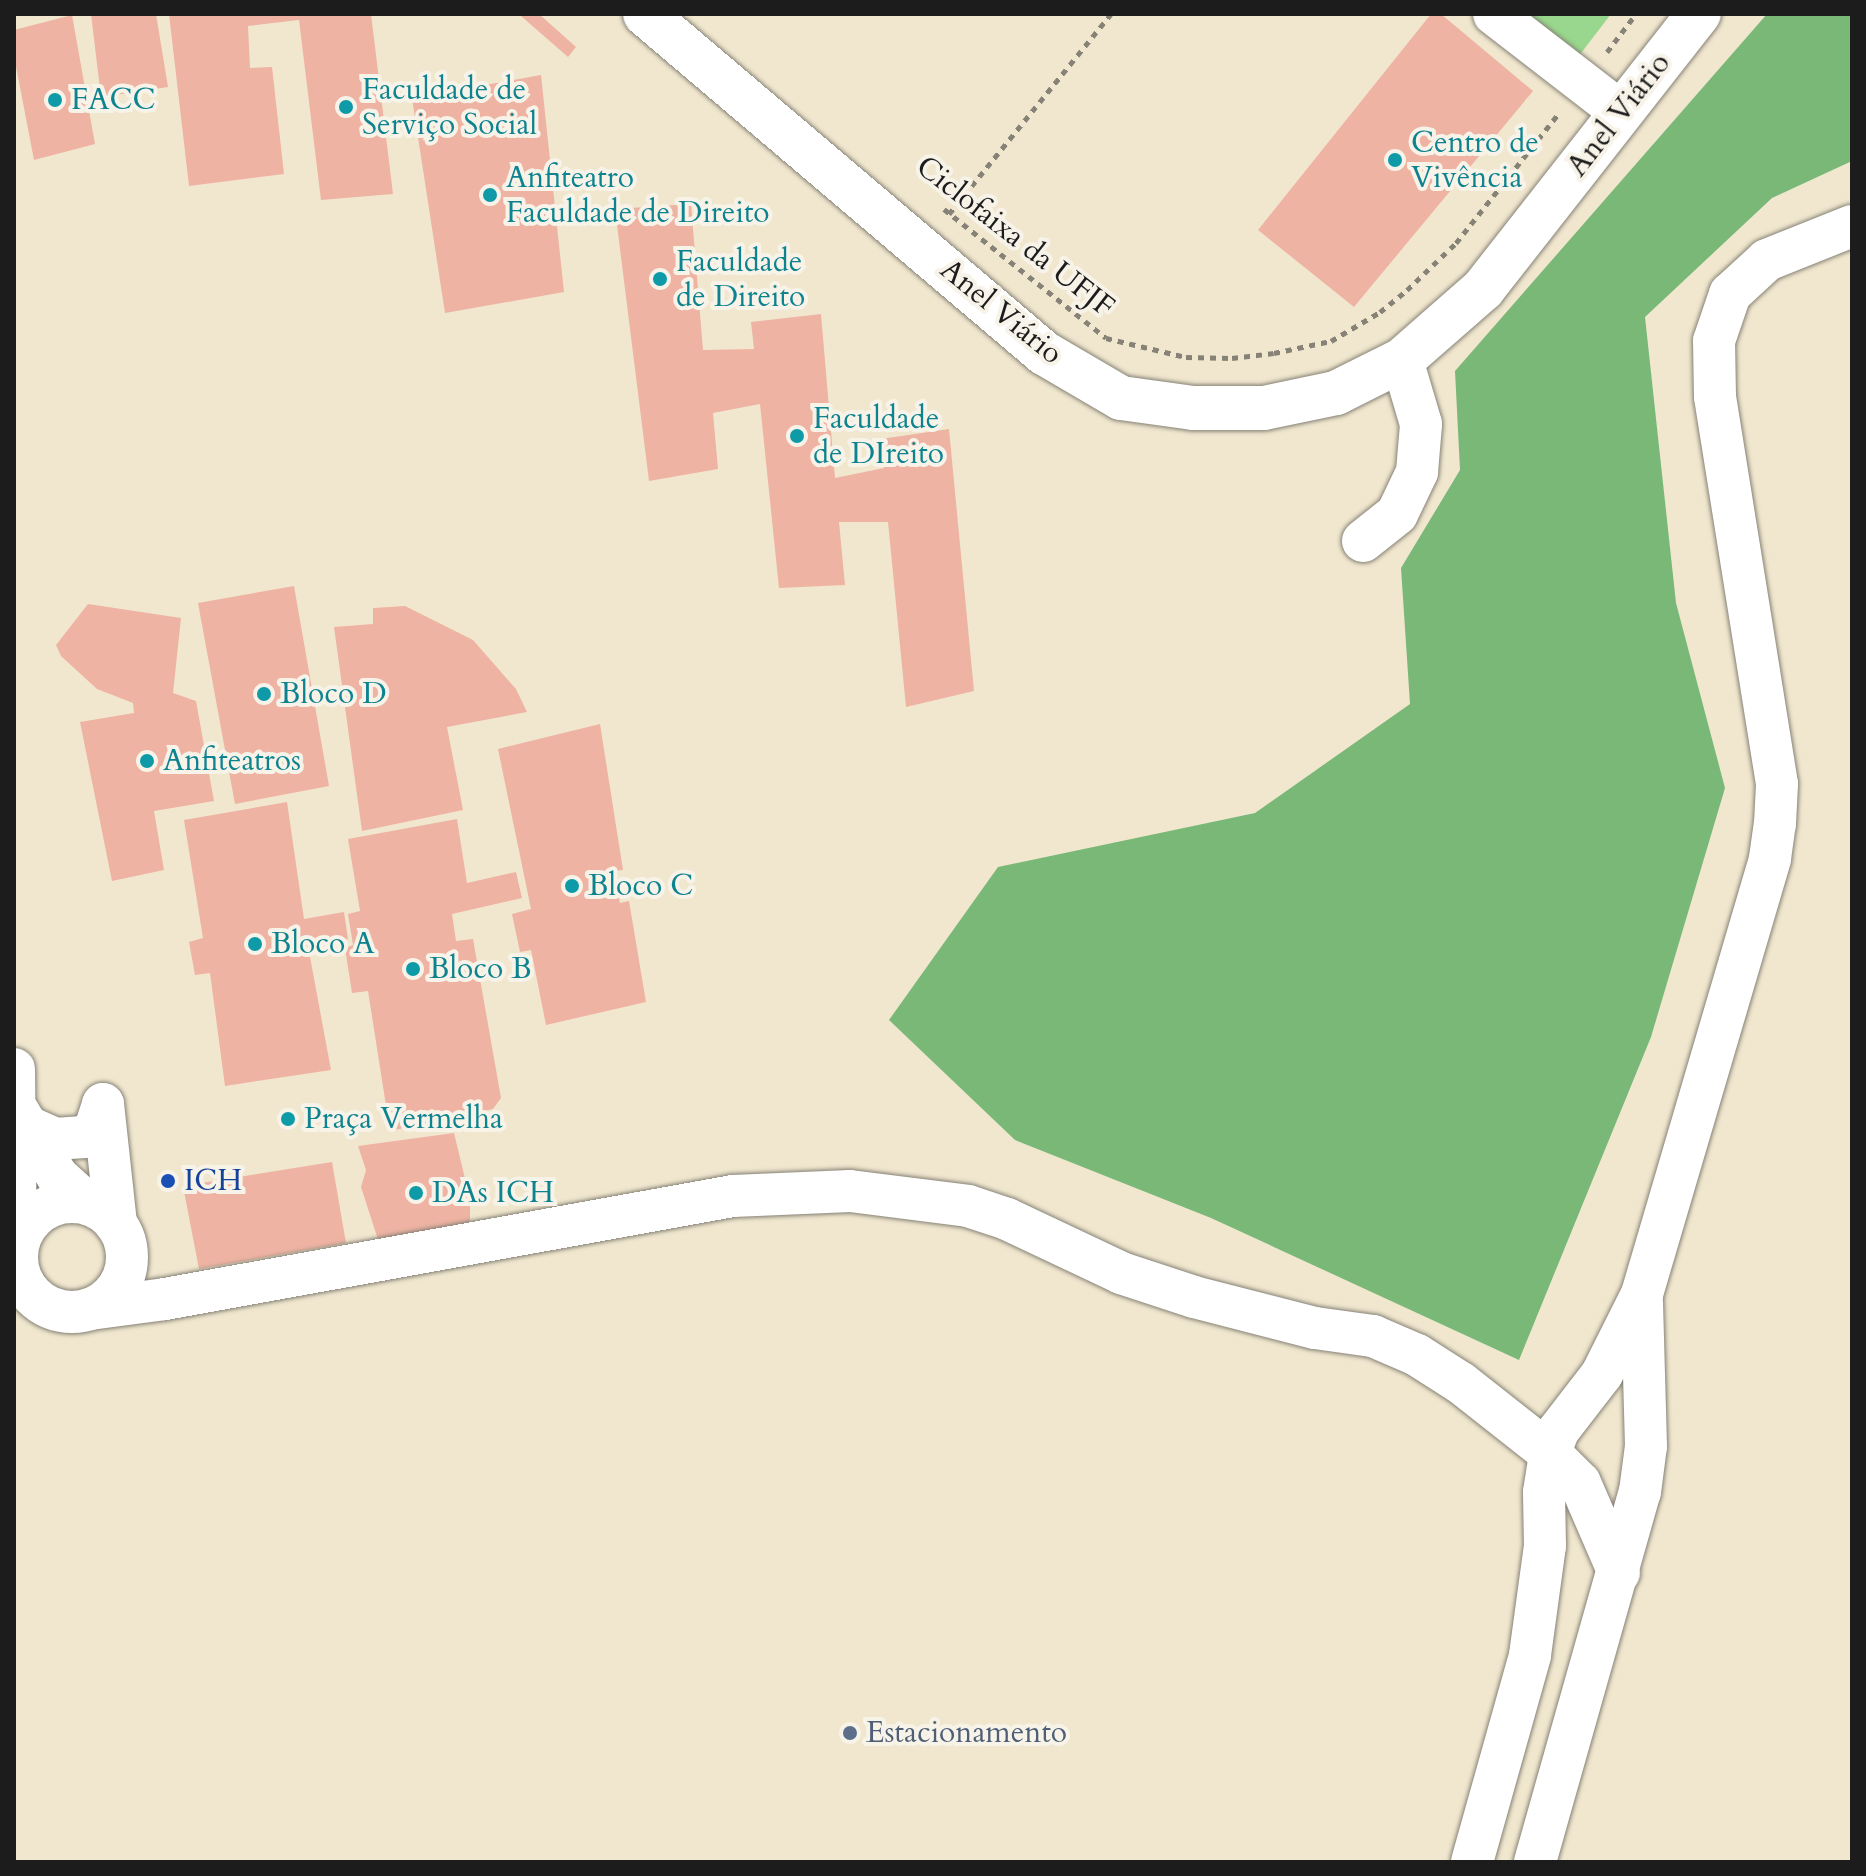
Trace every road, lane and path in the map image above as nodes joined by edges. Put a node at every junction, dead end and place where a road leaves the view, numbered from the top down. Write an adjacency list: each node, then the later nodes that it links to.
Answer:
1 (645, 14): 11 (main road, Anel Viário)
2 (1111, 14): 9 (path)
3 (1494, 14): 6 (street)
4 (1636, 14): 6 (path, Ciclofaixa da UFJF)
5 (1699, 14): 7 (main road, Anel Viário)
6 (1583, 83): 7 (street); 9 (path, Ciclofaixa da UFJF)
7 (1621, 112): 11 (main road, Anel Viário)
8 (937, 204): 9 (path, Ciclofaixa da UFJF)
9 (949, 214)
10 (1852, 226): 17 (street)
11 (1402, 360): 12 (street)
12 (1363, 541)
13 (14, 1069): 14 (street)
14 (22, 1118): 15 (street); 15 (street); 16 (street)
15 (102, 1214): 16 (street); 18 (street)
16 (16, 1259): 18 (street)
17 (1642, 1294): 19 (street); 20 (street)
18 (90, 1309): 19 (street)
19 (1550, 1453): 20 (street); 21 (street)
20 (1619, 1573): 22 (street)
21 (1485, 1818): 22 (street); 23 (street)
22 (1539, 1849)
23 (1472, 1862)

